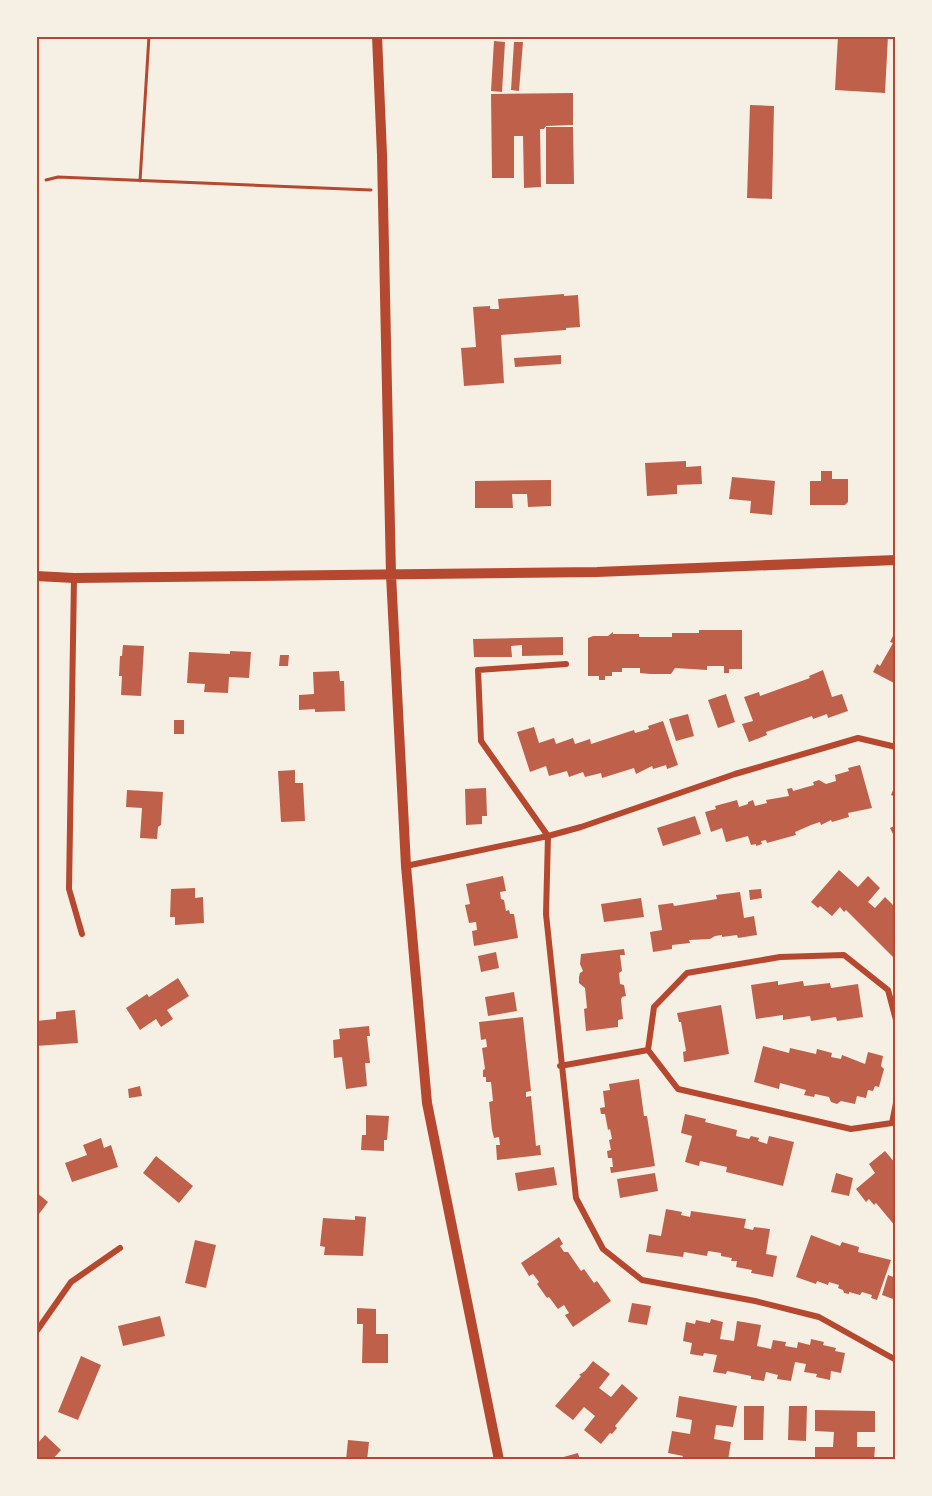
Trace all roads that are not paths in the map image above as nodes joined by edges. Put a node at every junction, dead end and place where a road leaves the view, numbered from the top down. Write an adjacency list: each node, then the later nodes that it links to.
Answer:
1 (377, 36): 3 (street)
2 (896, 560): 3 (street)
3 (391, 575): 5 (street); 9 (street)
4 (36, 576): 5 (street)
5 (74, 578): 10 (street)
6 (566, 664): 8 (street)
7 (896, 747): 8 (street)
8 (548, 836): 9 (street); 13 (street)
9 (406, 866): 19 (street)
10 (82, 934)
11 (896, 1020): 12 (street)
12 (648, 1050): 13 (street); 15 (street)
13 (561, 1066): 18 (street)
14 (896, 1103): 15 (street)
15 (894, 1126)
16 (120, 1248): 17 (street)
17 (36, 1332)
18 (896, 1360)
19 (499, 1460)

